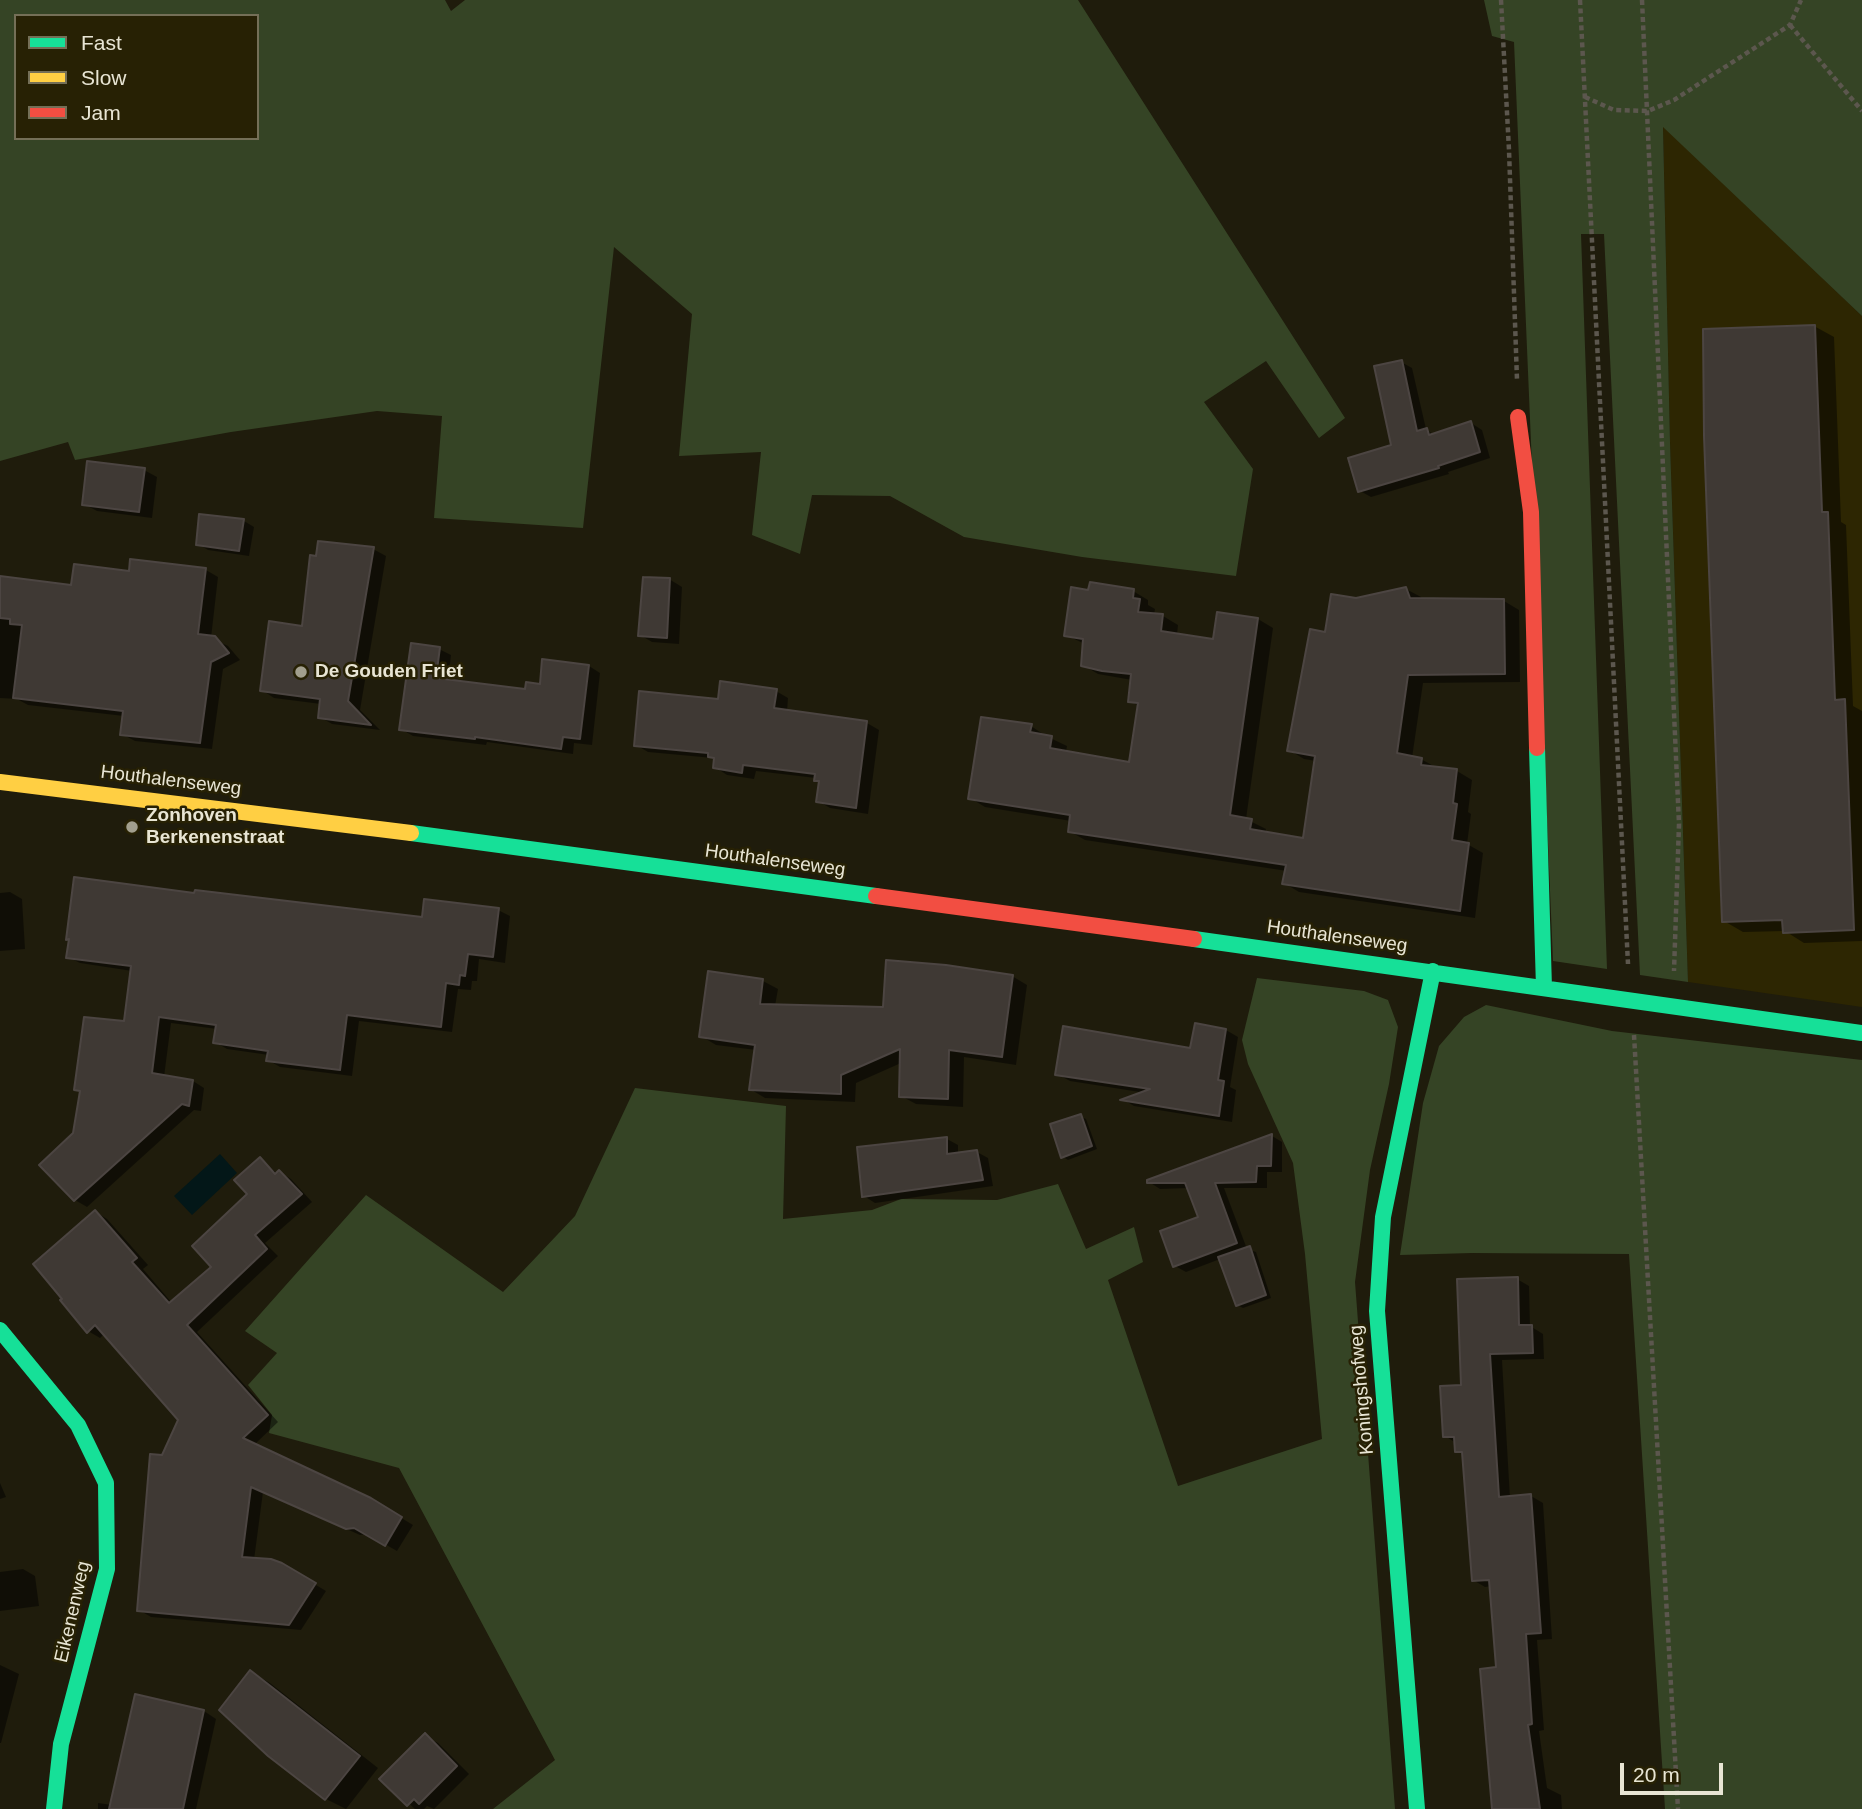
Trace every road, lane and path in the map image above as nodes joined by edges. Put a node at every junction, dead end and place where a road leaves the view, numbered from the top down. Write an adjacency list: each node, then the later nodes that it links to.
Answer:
1 (1501, 0): 9 (path)
2 (1580, 0): 6 (path)
3 (1642, 0): 7 (path)
4 (1801, 0): 5 (path)
5 (1790, 25): 7 (path); 8 (path)
6 (1585, 97): 7 (path); 13 (path)
7 (1648, 111): 14 (path)
8 (1862, 111)
9 (1518, 417): 12 (street)
10 (0, 782): 11 (street, Houthalenseweg)
11 (1433, 971): 12 (street, Houthalenseweg); 18 (street, Koningshofweg)
12 (1544, 988): 13 (street, Houthalenseweg)
13 (1629, 1000): 14 (street, Houthalenseweg); 19 (path)
14 (1673, 1006): 15 (street, Houthalenseweg)
15 (1862, 1033)
16 (0, 1330): 17 (street, Eikenenweg)
17 (54, 1809)
18 (1417, 1809)
19 (1678, 1809)

